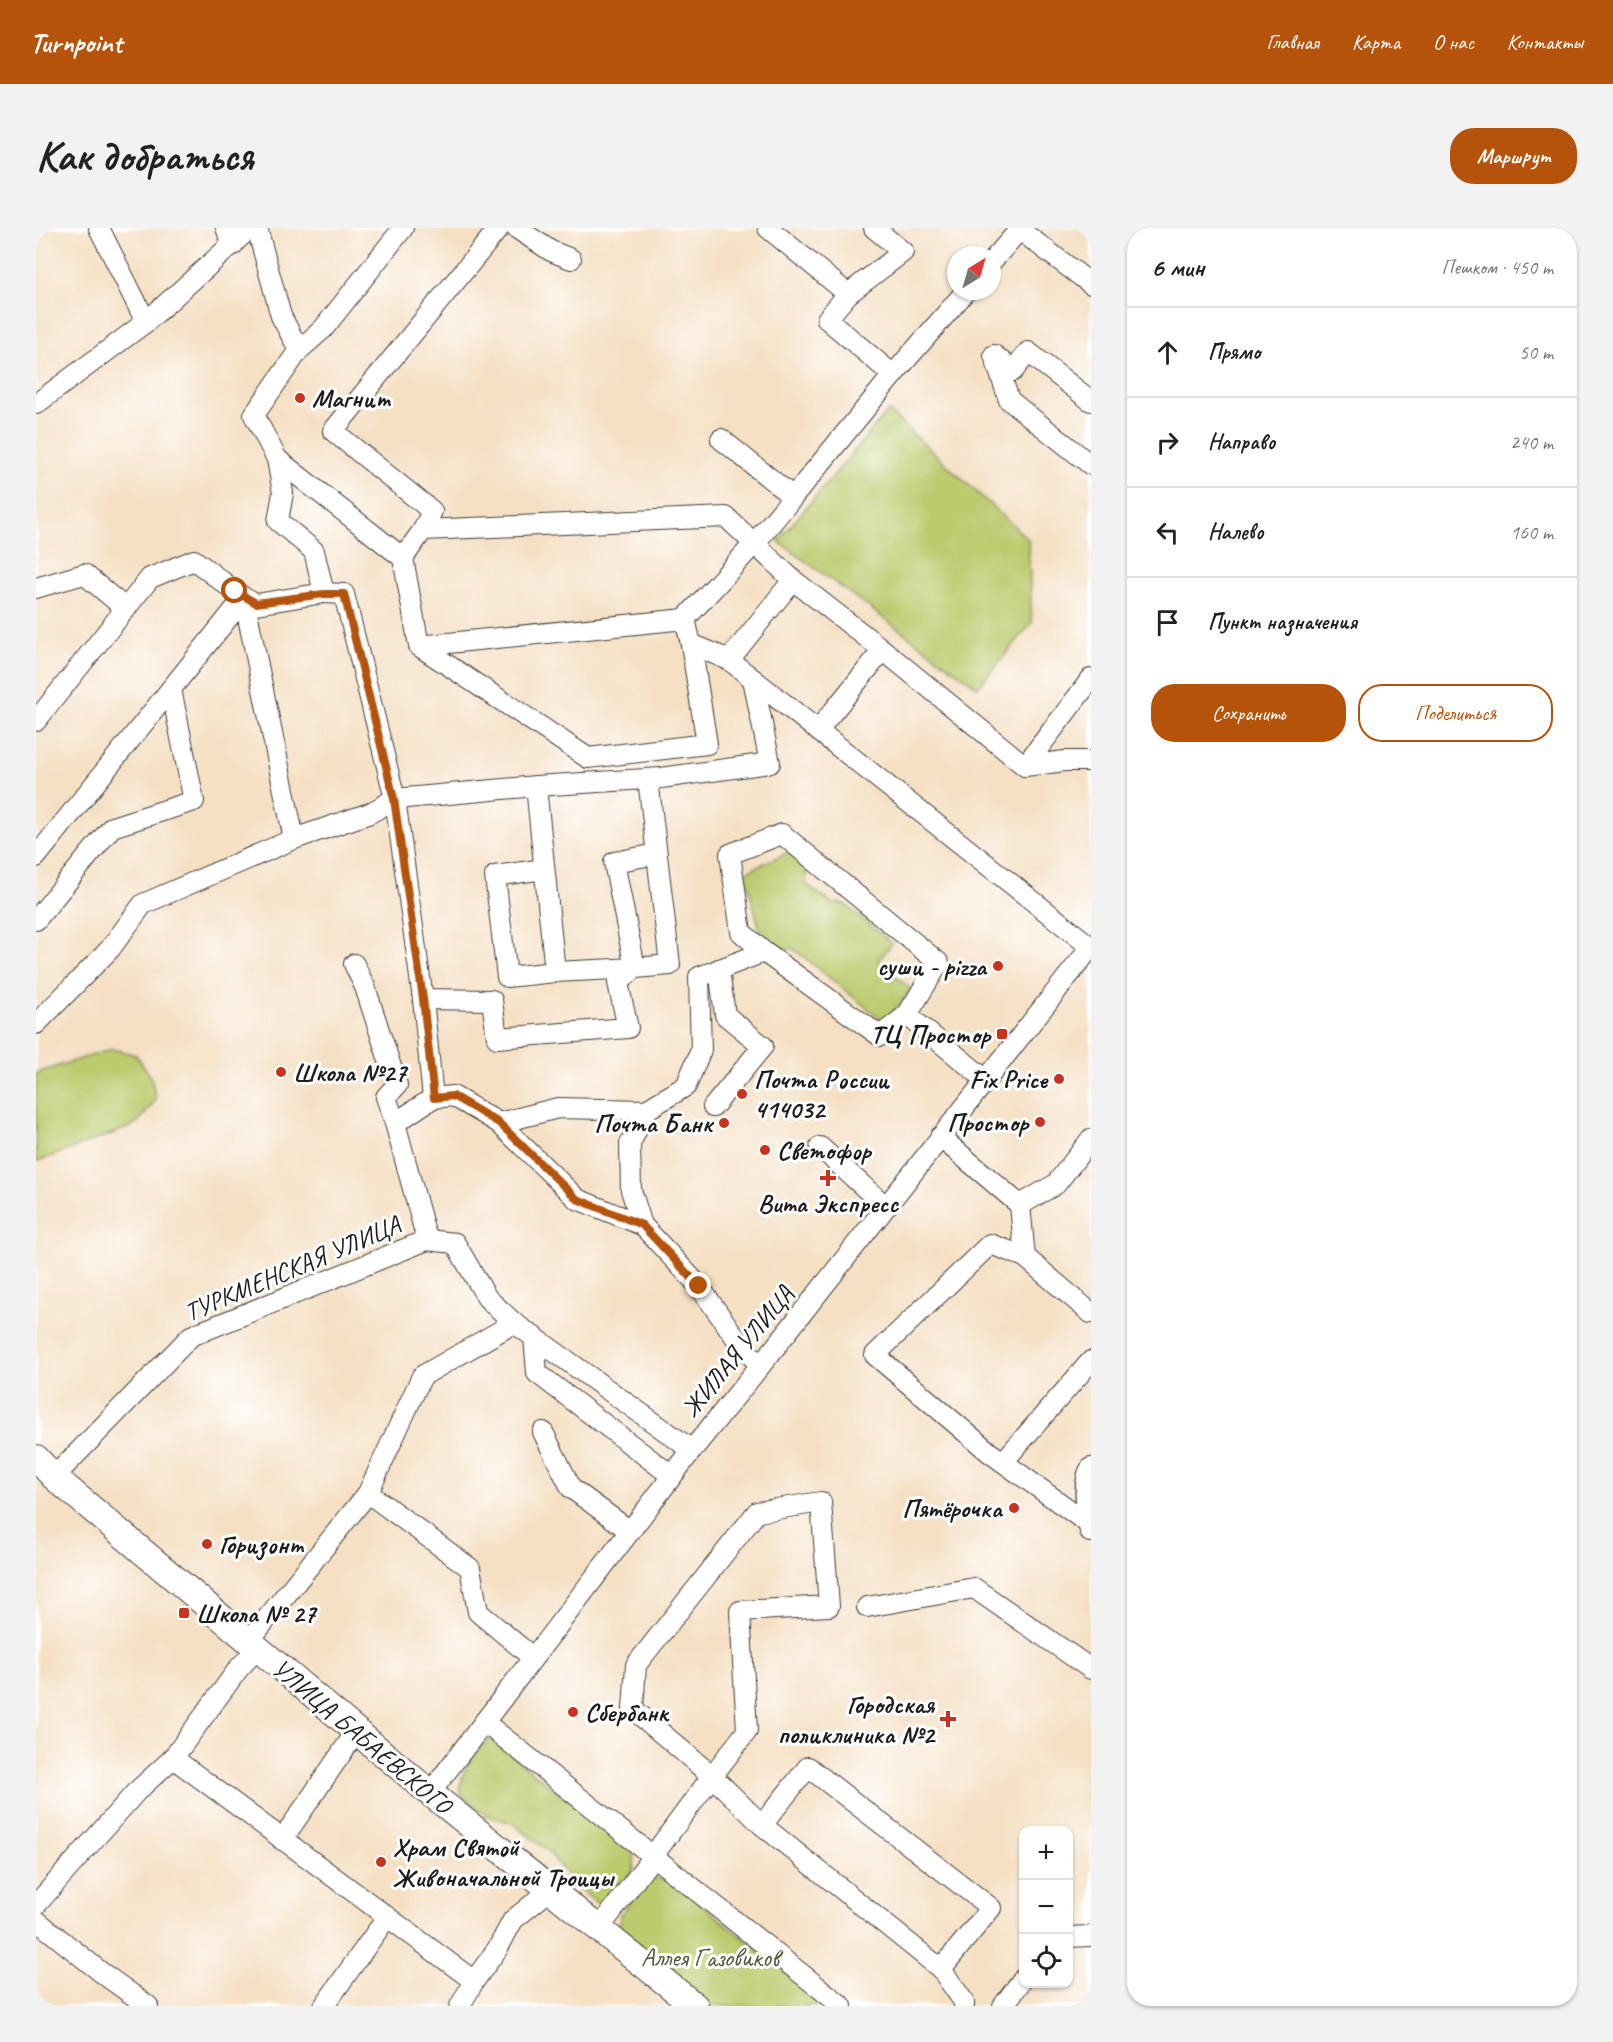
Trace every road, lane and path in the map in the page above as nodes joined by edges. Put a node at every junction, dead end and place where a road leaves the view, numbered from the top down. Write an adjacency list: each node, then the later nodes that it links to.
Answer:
1 (99, 228): 16 (street)
2 (250, 228): 10 (street)
3 (257, 228): 17 (street)
4 (403, 228): 17 (street)
5 (500, 228): 25 (street)
6 (516, 228): 12 (street)
7 (768, 228): 14 (street)
8 (874, 228): 14 (street)
9 (1019, 229): 11 (street); 13 (street)
10 (230, 236): 16 (street)
11 (1001, 250)
12 (571, 259)
13 (1091, 284)
14 (848, 294): 18 (street)
15 (958, 300): 18 (street)
16 (146, 322): 20 (street)
17 (299, 350): 22 (street)
18 (893, 375): 24 (street)
19 (1091, 401): 23 (street)
20 (36, 404)
21 (721, 439): 24 (street)
22 (277, 459): 27 (street); 30 (street)
23 (1091, 465)
24 (793, 497): 26 (street)
25 (423, 530): 26 (street); 27 (street)
26 (754, 544): 28 (street); 33 (street)
27 (403, 558): 35 (street)
28 (793, 580): 36 (street); 37 (street)
29 (36, 588): 32 (street)
30 (324, 594): 31 (street); 47 (street)
31 (244, 598): 32 (street); 40 (street); 48 (street)
32 (126, 609): 41 (street)
33 (685, 619): 34 (street); 35 (street)
34 (691, 644): 35 (street); 37 (street)
35 (419, 646)
36 (883, 650): 42 (street); 44 (street)
37 (729, 660): 38 (street)
38 (753, 679): 42 (street); 45 (street)
39 (1091, 679): 44 (street)
40 (171, 689): 50 (street); 52 (street)
41 (36, 721)
42 (818, 730): 53 (street)
43 (1091, 761): 44 (street)
44 (1025, 766)
45 (648, 779): 46 (street); 49 (street)
46 (536, 786): 47 (street); 51 (street)
47 (394, 799): 48 (street); 62 (street)
48 (294, 839): 65 (street)
49 (657, 854): 56 (street); 57 (street)
50 (36, 857)
51 (544, 869): 59 (street); 61 (street)
52 (36, 920)
53 (1091, 947): 66 (street, ЖИЛАЯ УЛИЦА)
54 (764, 952): 58 (street); 64 (street); 64 (street)
55 (354, 964): 70 (street)
56 (670, 965): 57 (street); 60 (street)
57 (635, 968): 59 (street); 63 (street)
58 (719, 969): 60 (street); 68 (street)
59 (555, 972): 61 (street)
60 (699, 976): 69 (street)
61 (507, 977): 63 (street)
62 (423, 999): 63 (street); 67 (street)
63 (492, 1000)
64 (907, 1015): 66 (street)
65 (36, 1024)
66 (986, 1080): 72 (street, ЖИЛАЯ УЛИЦА)
67 (434, 1098): 70 (street); 71 (street)
68 (713, 1107)
69 (646, 1110): 71 (street); 77 (street)
70 (395, 1123): 78 (street)
71 (499, 1123): 77 (street)
72 (940, 1137): 75 (street); 76 (street, ЖИЛАЯ УЛИЦА)
73 (1091, 1139): 75 (street)
74 (820, 1146): 76 (street)
75 (1020, 1205): 79 (street)
76 (885, 1206): 84 (street, ЖИЛАЯ УЛИЦА)
77 (642, 1225): 84 (street)
78 (427, 1240): 81 (street); 91 (street, ТУРКМЕНСКАЯ УЛИЦА)
79 (1025, 1257): 80 (street); 88 (street)
80 (1091, 1313)
81 (514, 1323): 82 (street); 92 (street)
82 (534, 1337): 86 (street); 90 (street)
83 (1091, 1361): 88 (street)
84 (761, 1365): 86 (street, ЖИЛАЯ УЛИЦА)
85 (543, 1432): 93 (street)
86 (692, 1450): 90 (street, ЖИЛАЯ УЛИЦА)
87 (36, 1458): 91 (main road, УЛИЦА БАБАЕВСКОГО)
88 (1003, 1462): 94 (street)
89 (1091, 1468): 94 (street)
90 (672, 1476): 93 (street, ЖИЛАЯ УЛИЦА)
91 (54, 1477): 96 (main road, УЛИЦА БАБАЕВСКОГО)
92 (368, 1493): 96 (street); 97 (street)
93 (630, 1531): 97 (street, ЖИЛАЯ УЛИЦА)
94 (1090, 1531)
95 (867, 1607): 98 (street)
96 (252, 1645): 100 (main road, УЛИЦА БАБАЕВСКОГО); 101 (street)
97 (532, 1657): 99 (street, ЖИЛАЯ УЛИЦА)
98 (1091, 1669)
99 (484, 1722): 103 (street, ЖИЛАЯ УЛИЦА); 106 (street)
100 (356, 1732): 103 (main road, УЛИЦА БАБАЕВСКОГО); 105 (street)
101 (173, 1758): 105 (street); 108 (street)
102 (712, 1776): 102 (street); 104 (street); 106 (street)
103 (430, 1793): 107 (main road, УЛИЦА БАБАЕВСКОГО)
104 (762, 1825): 114 (street); 114 (street)
105 (282, 1840): 109 (street)
106 (654, 1856): 111 (street); 121 (street)
107 (550, 1890): 111 (main road, УЛИЦА БАБАЕВСКОГО); 115 (street)
108 (36, 1905)
109 (387, 1917): 115 (street); 118 (street)
110 (36, 1920): 117 (street)
111 (599, 1929): 120 (main road, УЛИЦА БАБАЕВСКОГО)
112 (1091, 1936): 113 (street)
113 (1073, 1937)
114 (941, 1969): 122 (street)
115 (474, 1981): 119 (street)
116 (1019, 1984): 123 (street)
117 (148, 2006)
118 (324, 2006)
119 (460, 2006)
120 (695, 2006)
121 (842, 2006)
122 (964, 2006)
123 (1003, 2006)

